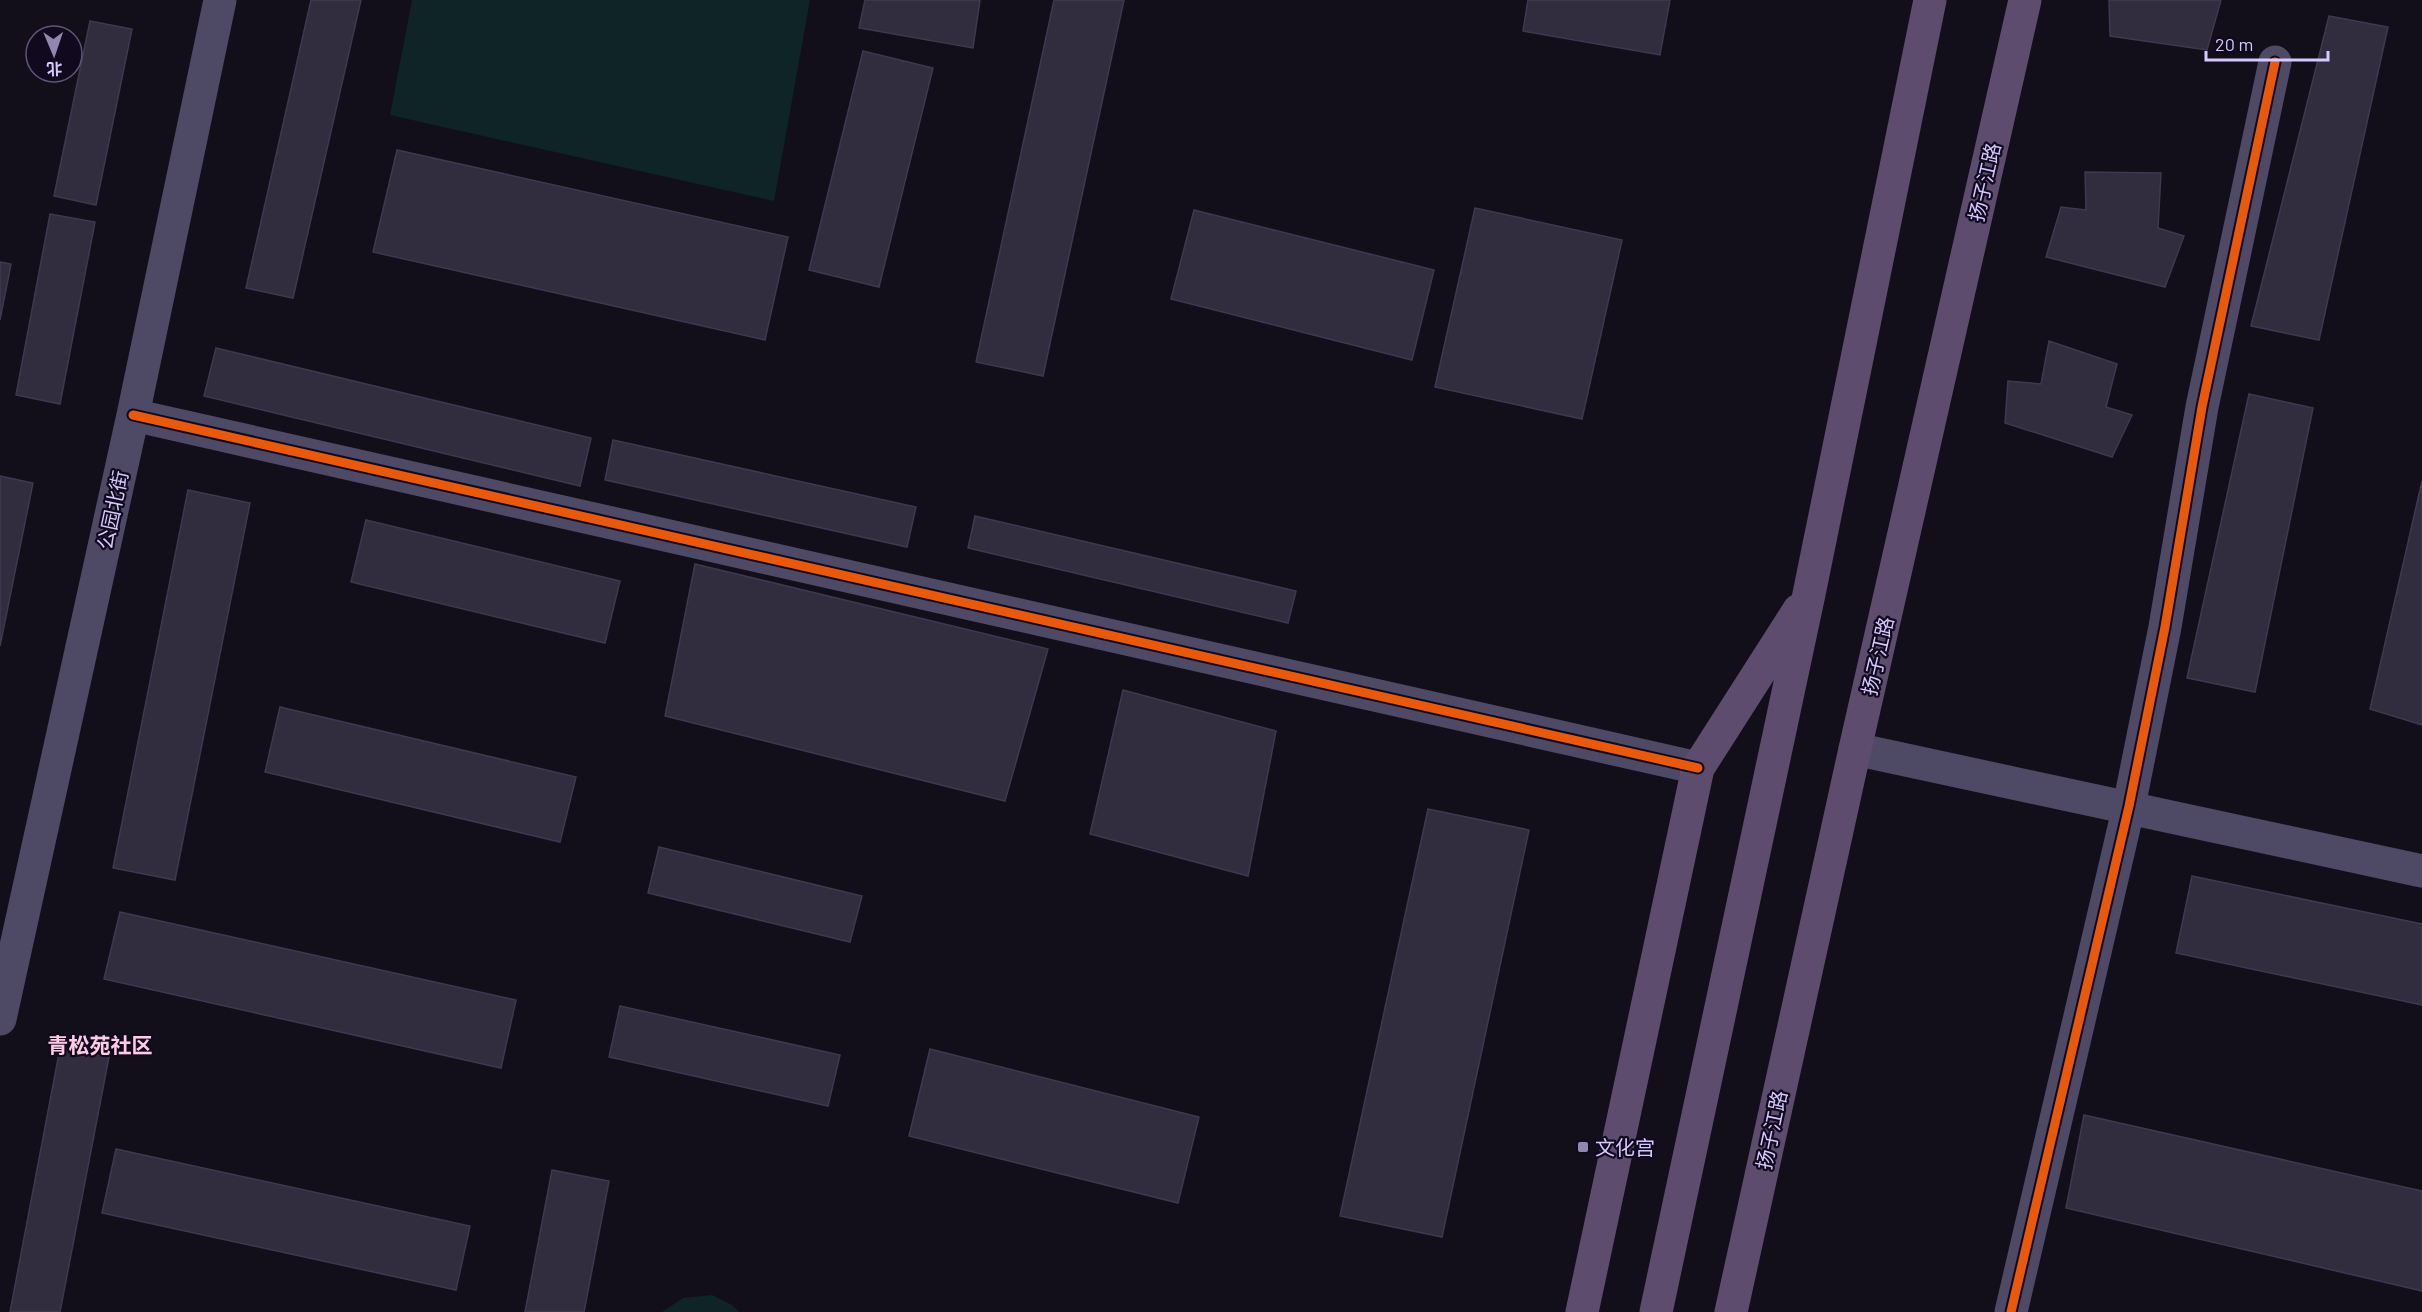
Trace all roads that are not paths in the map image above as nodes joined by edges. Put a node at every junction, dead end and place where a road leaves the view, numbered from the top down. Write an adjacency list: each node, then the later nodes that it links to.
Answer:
1 (220, 0): 5 (street, 公园北街)
2 (1930, 0): 6 (main road)
3 (2025, 0): 7 (main road, 扬子江路)
4 (2275, 63): 9 (street)
5 (133, 415): 8 (street); 11 (street, 公园北街)
6 (1809, 594): 8 (main road); 13 (main road)
7 (1855, 749): 9 (street); 14 (main road, 扬子江路)
8 (1698, 768): 12 (main road)
9 (2129, 806): 10 (street); 15 (street)
10 (2422, 871)
11 (0, 1019)
12 (1581, 1312)
13 (1656, 1312)
14 (1731, 1312)
15 (2011, 1312)

